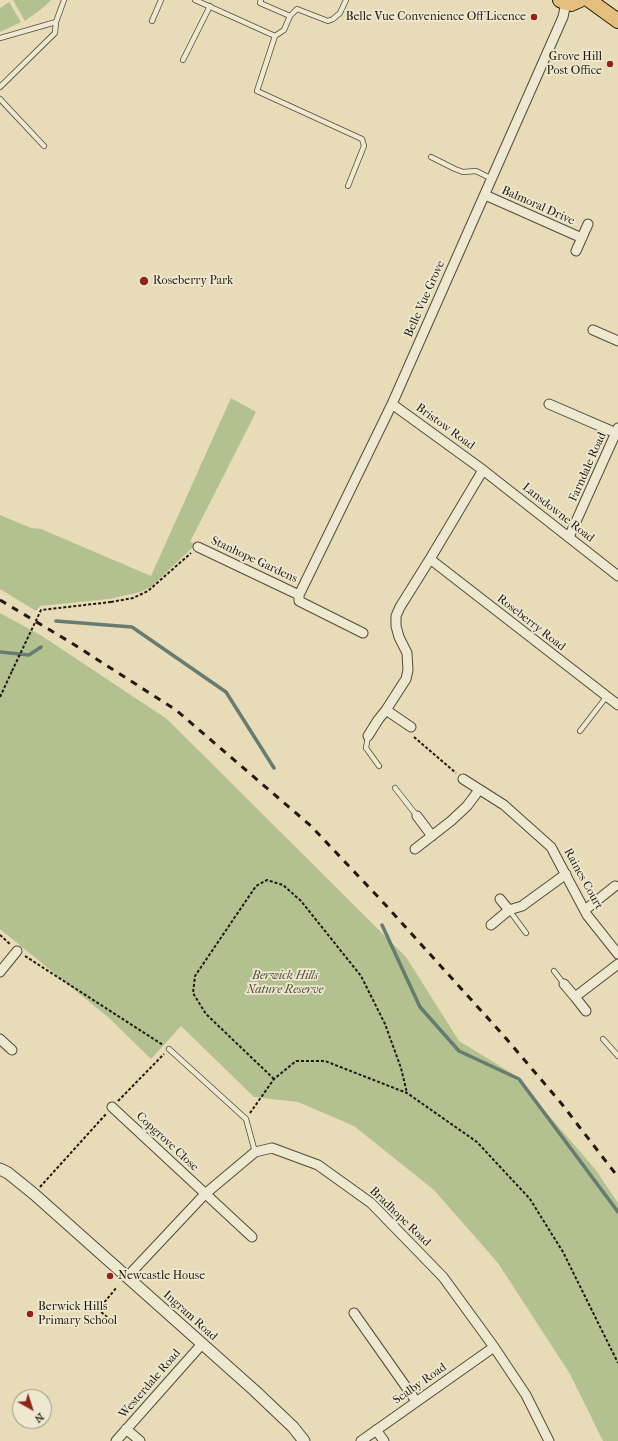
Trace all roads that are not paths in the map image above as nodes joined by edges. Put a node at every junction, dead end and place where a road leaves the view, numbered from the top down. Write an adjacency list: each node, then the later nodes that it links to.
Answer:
1 (64, 0): 13 (lane)
2 (161, 0): 11 (lane)
3 (195, 0): 9 (lane)
4 (261, 0): 10 (lane)
5 (346, 0): 10 (lane)
6 (580, 0): 8 (main road)
7 (589, 0): 12 (main road)
8 (563, 2): 21 (street, Belle Vue Grove)
9 (210, 6): 14 (lane); 16 (lane)
10 (290, 16): 14 (lane)
11 (152, 21)
12 (618, 21)
13 (56, 22): 15 (lane); 17 (lane)
14 (275, 36): 22 (lane)
15 (0, 38)
16 (183, 60)
17 (0, 87)
18 (0, 99): 19 (lane)
19 (44, 146)
20 (431, 157): 21 (lane)
21 (492, 179): 23 (street, Belle Vue Grove)
22 (348, 186)
23 (485, 195): 25 (street, Balmoral Drive); 29 (street, Belle Vue Grove)
24 (588, 224): 25 (street, Balmoral Drive)
25 (582, 238): 26 (street, Balmoral Drive)
26 (576, 252)
27 (593, 330): 28 (street)
28 (618, 341)
29 (392, 404): 32 (street, Bristow Road); 37 (street, Belle Vue Grove)
30 (549, 404): 31 (street)
31 (617, 431): 33 (street, Farndale Road)
32 (483, 470): 33 (street, Lansdowne Road); 35 (street)
33 (569, 537): 36 (street, Lansdowne Road)
34 (198, 547): 37 (street, Stanhope Gardens)
35 (430, 559): 39 (street, Roseberry Road); 41 (street)
36 (618, 576)
37 (299, 598): 38 (street, Stanhope Gardens)
38 (363, 633)
39 (607, 696): 40 (street, Roseberry Road); 43 (lane)
40 (618, 705)
41 (386, 710): 42 (street); 44 (street)
42 (411, 731)
43 (580, 731)
44 (368, 736): 45 (lane)
45 (379, 766)
46 (463, 779): 48 (street, Raines Court)
47 (394, 788): 49 (lane)
48 (479, 790): 50 (street); 52 (street, Raines Court)
49 (417, 816): 50 (street)
50 (432, 836): 51 (street)
51 (415, 849)
52 (566, 874): 55 (street); 56 (street, Raines Court)
53 (615, 886): 56 (street)
54 (500, 899): 55 (street)
55 (509, 910): 57 (street); 58 (lane)
56 (585, 910): 60 (street, Raines Court)
57 (491, 925)
58 (526, 934)
59 (17, 951): 63 (street)
60 (618, 954)
61 (618, 964): 65 (street)
62 (554, 971): 64 (lane)
63 (0, 972)
64 (564, 984): 65 (street)
65 (575, 997): 66 (street)
66 (586, 1011)
67 (0, 1039): 70 (street)
68 (603, 1039): 71 (lane)
69 (169, 1049): 73 (lane)
70 (12, 1050)
71 (618, 1056)
72 (112, 1108): 75 (street, Copgrove Close)
73 (254, 1152): 75 (street); 80 (street, Bradhope Road)
74 (0, 1169): 77 (street, Ingram Road)
75 (205, 1194): 76 (street, Copgrove Close); 77 (street)
76 (252, 1237)
77 (128, 1277): 79 (street, Ingram Road)
78 (354, 1313): 81 (street)
79 (202, 1344): 82 (street, Westerdale Road); 86 (street, Ingram Road)
80 (494, 1348): 81 (street, Scalby Road); 89 (street, Bradhope Road)
81 (416, 1401): 83 (street, Scalby Road)
82 (126, 1429): 84 (street, Westerdale Road); 85 (street)
83 (376, 1430): 87 (street, Scalby Road); 88 (street)
84 (116, 1441)
85 (140, 1441)
86 (304, 1441)
87 (361, 1441)
88 (384, 1441)
89 (549, 1441)

